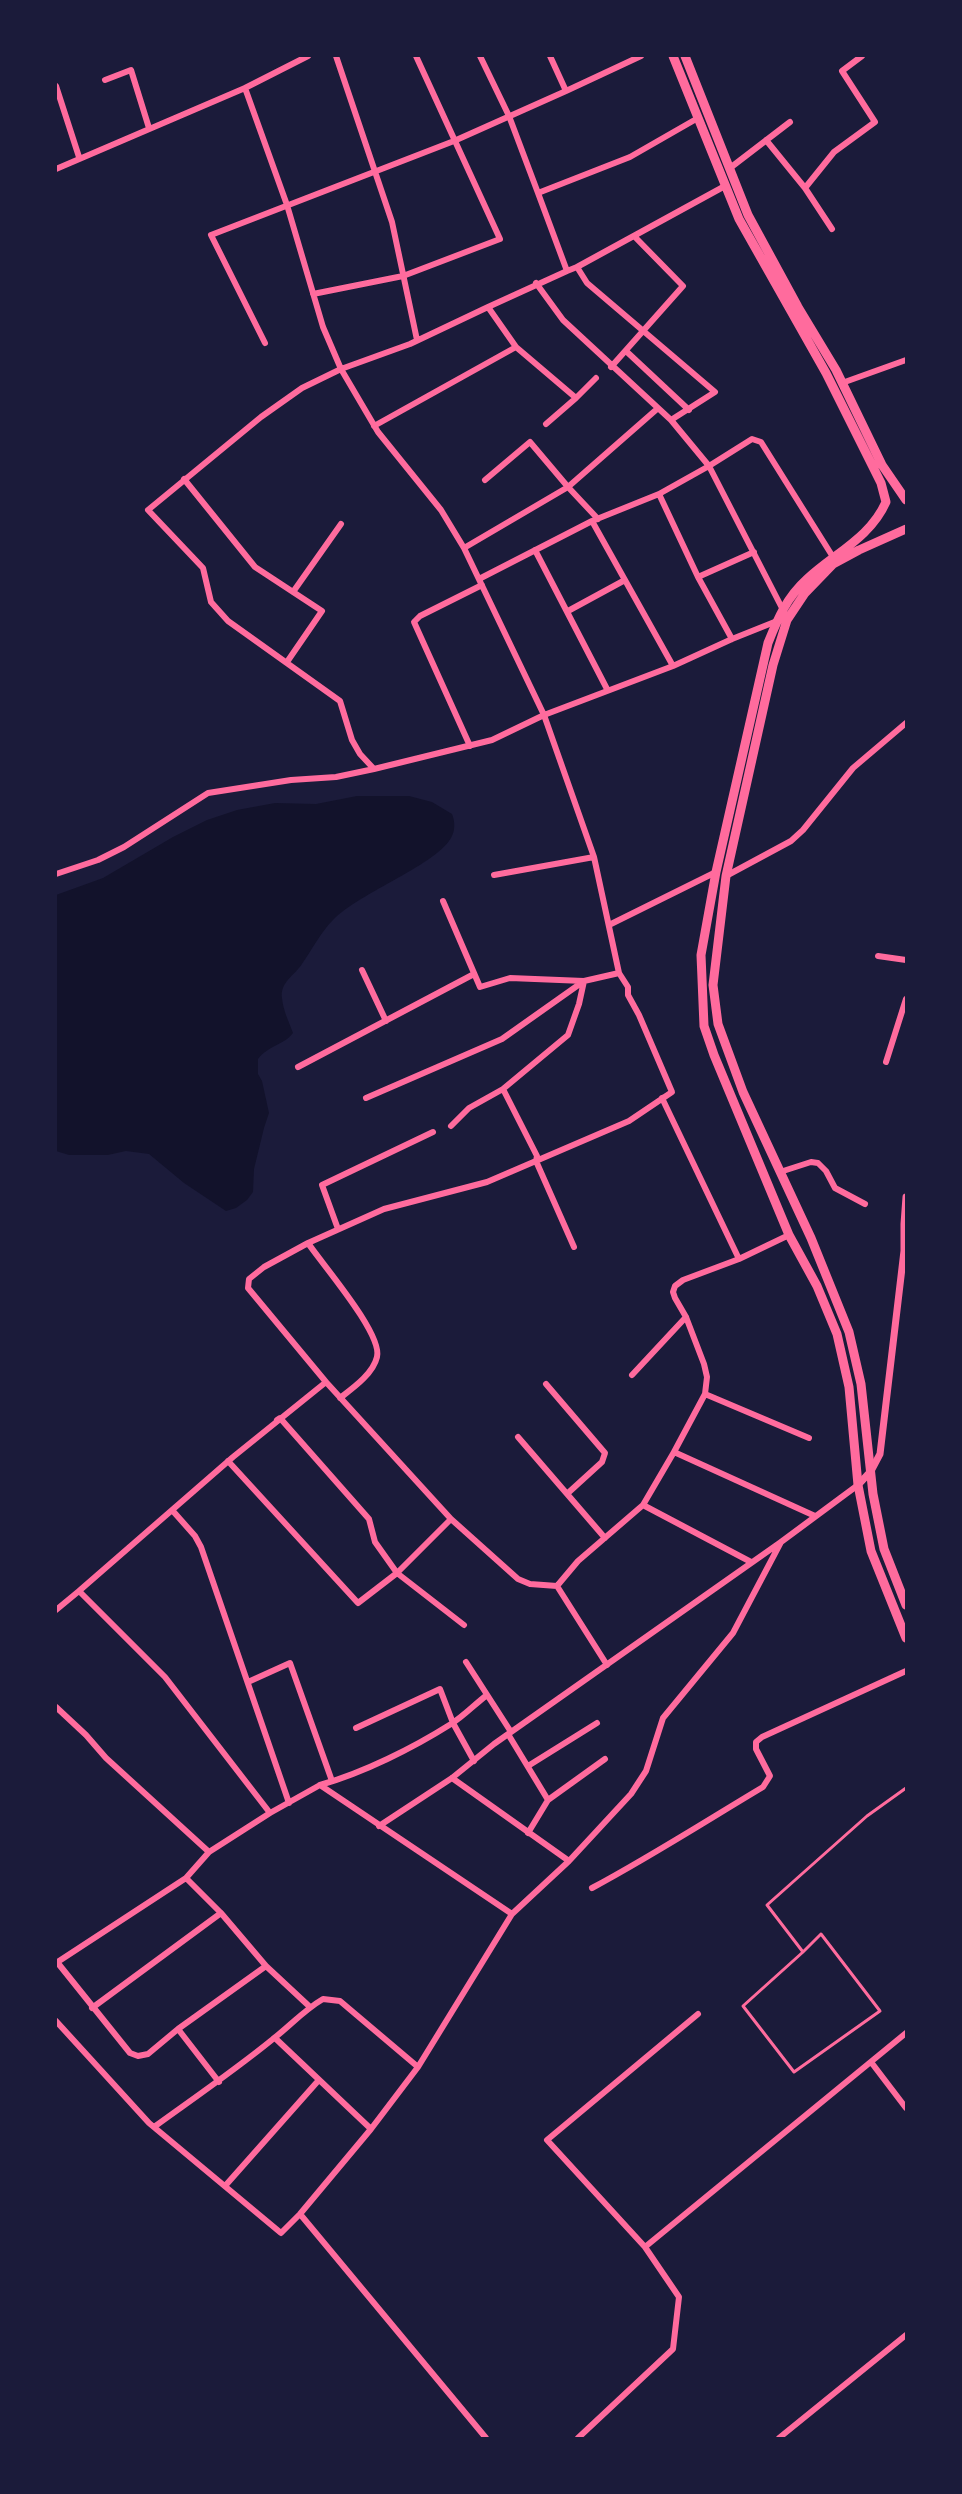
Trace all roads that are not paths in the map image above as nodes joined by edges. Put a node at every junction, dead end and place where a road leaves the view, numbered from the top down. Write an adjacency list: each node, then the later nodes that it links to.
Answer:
1 (308, 56): 12 (street)
2 (336, 56): 23 (street)
3 (416, 56): 19 (street)
4 (480, 56): 14 (street)
5 (550, 56): 13 (street)
6 (641, 56): 13 (street)
7 (673, 56): 15 (highway)
8 (685, 56): 21 (highway)
9 (862, 56): 25 (street)
10 (105, 80): 17 (street)
11 (56, 86): 20 (street)
12 (245, 88): 17 (street); 27 (street)
13 (566, 91): 14 (street)
14 (508, 116): 19 (street); 26 (street)
15 (698, 118): 24 (highway); 26 (street)
16 (790, 122): 18 (street)
17 (149, 128): 20 (street)
18 (766, 140): 21 (street); 25 (street)
19 (454, 141): 23 (street); 32 (street)
20 (79, 157): 22 (street)
21 (730, 168): 45 (highway)
22 (56, 169)
23 (376, 171): 27 (street); 32 (street)
24 (725, 186): 29 (street); 64 (highway)
25 (805, 188): 28 (street)
26 (538, 193): 31 (street)
27 (287, 205): 34 (street); 38 (street)
28 (832, 230)
29 (634, 236): 30 (street); 36 (street)
30 (577, 267): 31 (street); 36 (street)
31 (567, 271): 33 (street)
32 (403, 276): 34 (street); 37 (street)
33 (536, 283): 35 (street); 42 (street)
34 (312, 294): 43 (street)
35 (488, 307): 37 (street); 39 (street)
36 (642, 331): 40 (street); 48 (street)
37 (417, 340): 43 (street)
38 (265, 343)
39 (516, 347): 46 (street); 51 (street)
40 (626, 351): 42 (street); 48 (street)
41 (906, 360): 45 (street)
42 (611, 367): 47 (street)
43 (341, 369): 51 (street); 53 (street)
44 (596, 378): 46 (street)
45 (842, 383): 57 (highway)
46 (576, 398): 50 (street)
47 (657, 409): 49 (street); 55 (street)
48 (689, 410): 49 (street)
49 (671, 420): 52 (street)
50 (546, 424)
51 (374, 426): 61 (street)
52 (709, 466): 56 (street); 63 (street); 64 (street)
53 (184, 479): 68 (street); 73 (street)
54 (485, 480): 55 (street)
55 (568, 487): 58 (street); 61 (street)
56 (659, 494): 58 (street); 65 (street)
57 (906, 500)
58 (595, 520): 62 (street); 66 (street)
59 (341, 524): 68 (street)
60 (906, 529): 84 (highway)
61 (464, 548): 67 (street)
62 (535, 550): 67 (street); 70 (street)
63 (754, 552): 65 (street); 69 (street)
64 (833, 557): 69 (highway)
65 (698, 577): 72 (street)
66 (625, 580): 70 (street); 74 (street)
67 (481, 582): 76 (street); 78 (street)
68 (293, 591): 73 (street)
69 (782, 608): 71 (highway)
70 (568, 611): 75 (street)
71 (777, 621): 72 (street); 81 (highway)
72 (732, 639): 74 (street)
73 (287, 662): 79 (street)
74 (673, 666): 75 (street)
75 (607, 689): 76 (street)
76 (544, 715): 78 (street); 80 (street)
77 (906, 723): 84 (street)
78 (470, 746): 79 (street)
79 (374, 769): 82 (street)
80 (594, 857): 83 (street); 86 (street)
81 (716, 872): 86 (street); 107 (highway)
82 (56, 874)
83 (494, 875)
84 (726, 876): 103 (highway)
85 (442, 901): 91 (street)
86 (609, 925): 90 (street)
87 (878, 956): 88 (street)
88 (906, 960)
89 (362, 970): 94 (street)
90 (619, 973): 92 (street); 99 (street)
91 (474, 974): 92 (street); 94 (street)
92 (584, 981): 97 (street); 98 (street)
93 (906, 999): 95 (street)
94 (386, 1021): 96 (street)
95 (886, 1062)
96 (298, 1067)
97 (503, 1089): 100 (street); 102 (street)
98 (366, 1098)
99 (662, 1098): 102 (street); 111 (street)
100 (451, 1126)
101 (433, 1132): 106 (street)
102 (536, 1161): 106 (street); 109 (street)
103 (780, 1172): 105 (street); 123 (highway)
104 (906, 1197): 110 (street)
105 (865, 1204)
106 (338, 1229): 108 (street)
107 (789, 1235): 111 (street); 124 (highway)
108 (308, 1243): 114 (street); 117 (street)
109 (574, 1247)
110 (905, 1251): 123 (street)
111 (739, 1259): 112 (street)
112 (686, 1317): 113 (street); 116 (street)
113 (632, 1375)
114 (326, 1382): 117 (street); 118 (street)
115 (546, 1383): 125 (street)
116 (705, 1394): 120 (street); 121 (street)
117 (340, 1398): 129 (street)
118 (277, 1421): 122 (street); 133 (street)
119 (518, 1437): 125 (street)
120 (809, 1438)
121 (674, 1452): 126 (street); 128 (street)
122 (228, 1461): 127 (street); 133 (street)
123 (871, 1471): 124 (street); 136 (highway)
124 (858, 1485): 128 (street); 139 (highway)
125 (568, 1493): 130 (street)
126 (643, 1505): 130 (street); 132 (street)
127 (172, 1510): 135 (street); 143 (street)
128 (815, 1516): 131 (street)
129 (451, 1519): 133 (street); 134 (street)
130 (605, 1538): 134 (street)
131 (781, 1542): 132 (street); 163 (street)
132 (751, 1562): 141 (street)
133 (397, 1573): 138 (street)
134 (557, 1586): 141 (street)
135 (80, 1591): 137 (street); 159 (street)
136 (906, 1605)
137 (56, 1610)
138 (464, 1625)
139 (906, 1638)
140 (466, 1662): 144 (street)
141 (607, 1665): 149 (street)
142 (906, 1671): 165 (street)
143 (248, 1682): 154 (street); 158 (street)
144 (487, 1695): 146 (street); 149 (street)
145 (56, 1707): 162 (street)
146 (453, 1723): 148 (street); 151 (street); 154 (street)
147 (597, 1723): 152 (street)
148 (356, 1728)
149 (509, 1733): 151 (street); 152 (street)
150 (605, 1759): 157 (street)
151 (474, 1761): 153 (street)
152 (528, 1766): 157 (street)
153 (452, 1778): 160 (street); 161 (street)
154 (332, 1781): 155 (street)
155 (320, 1785): 158 (street); 160 (street)
156 (906, 1788): 168 (lane)
157 (548, 1800): 161 (street)
158 (289, 1803): 159 (street)
159 (270, 1813): 162 (street)
160 (379, 1826): 167 (street)
161 (528, 1833): 163 (street)
162 (209, 1852): 164 (street)
163 (569, 1861): 167 (street)
164 (186, 1878): 166 (street); 169 (street)
165 (592, 1888)
166 (221, 1913): 170 (street); 172 (street)
167 (512, 1914): 179 (street)
168 (803, 1952): 168 (lane)
169 (56, 1962): 172 (street)
170 (266, 1966): 171 (street); 175 (street)
171 (310, 2007): 177 (street); 179 (street)
172 (92, 2008): 175 (street)
173 (698, 2014): 187 (street)
174 (56, 2021): 183 (street)
175 (178, 2029): 181 (street)
176 (906, 2033): 178 (street)
177 (275, 2038): 180 (street); 181 (street)
178 (871, 2062): 182 (street); 187 (street)
179 (418, 2067): 184 (street)
180 (318, 2081): 184 (street); 185 (street)
181 (219, 2082): 183 (street)
182 (906, 2108)
183 (154, 2127): 185 (street)
184 (371, 2129): 186 (street)
185 (225, 2187): 186 (street)
186 (300, 2214): 190 (street)
187 (645, 2247): 191 (street)
188 (906, 2335): 189 (street)
189 (780, 2438)
190 (486, 2439)
191 (578, 2439)

